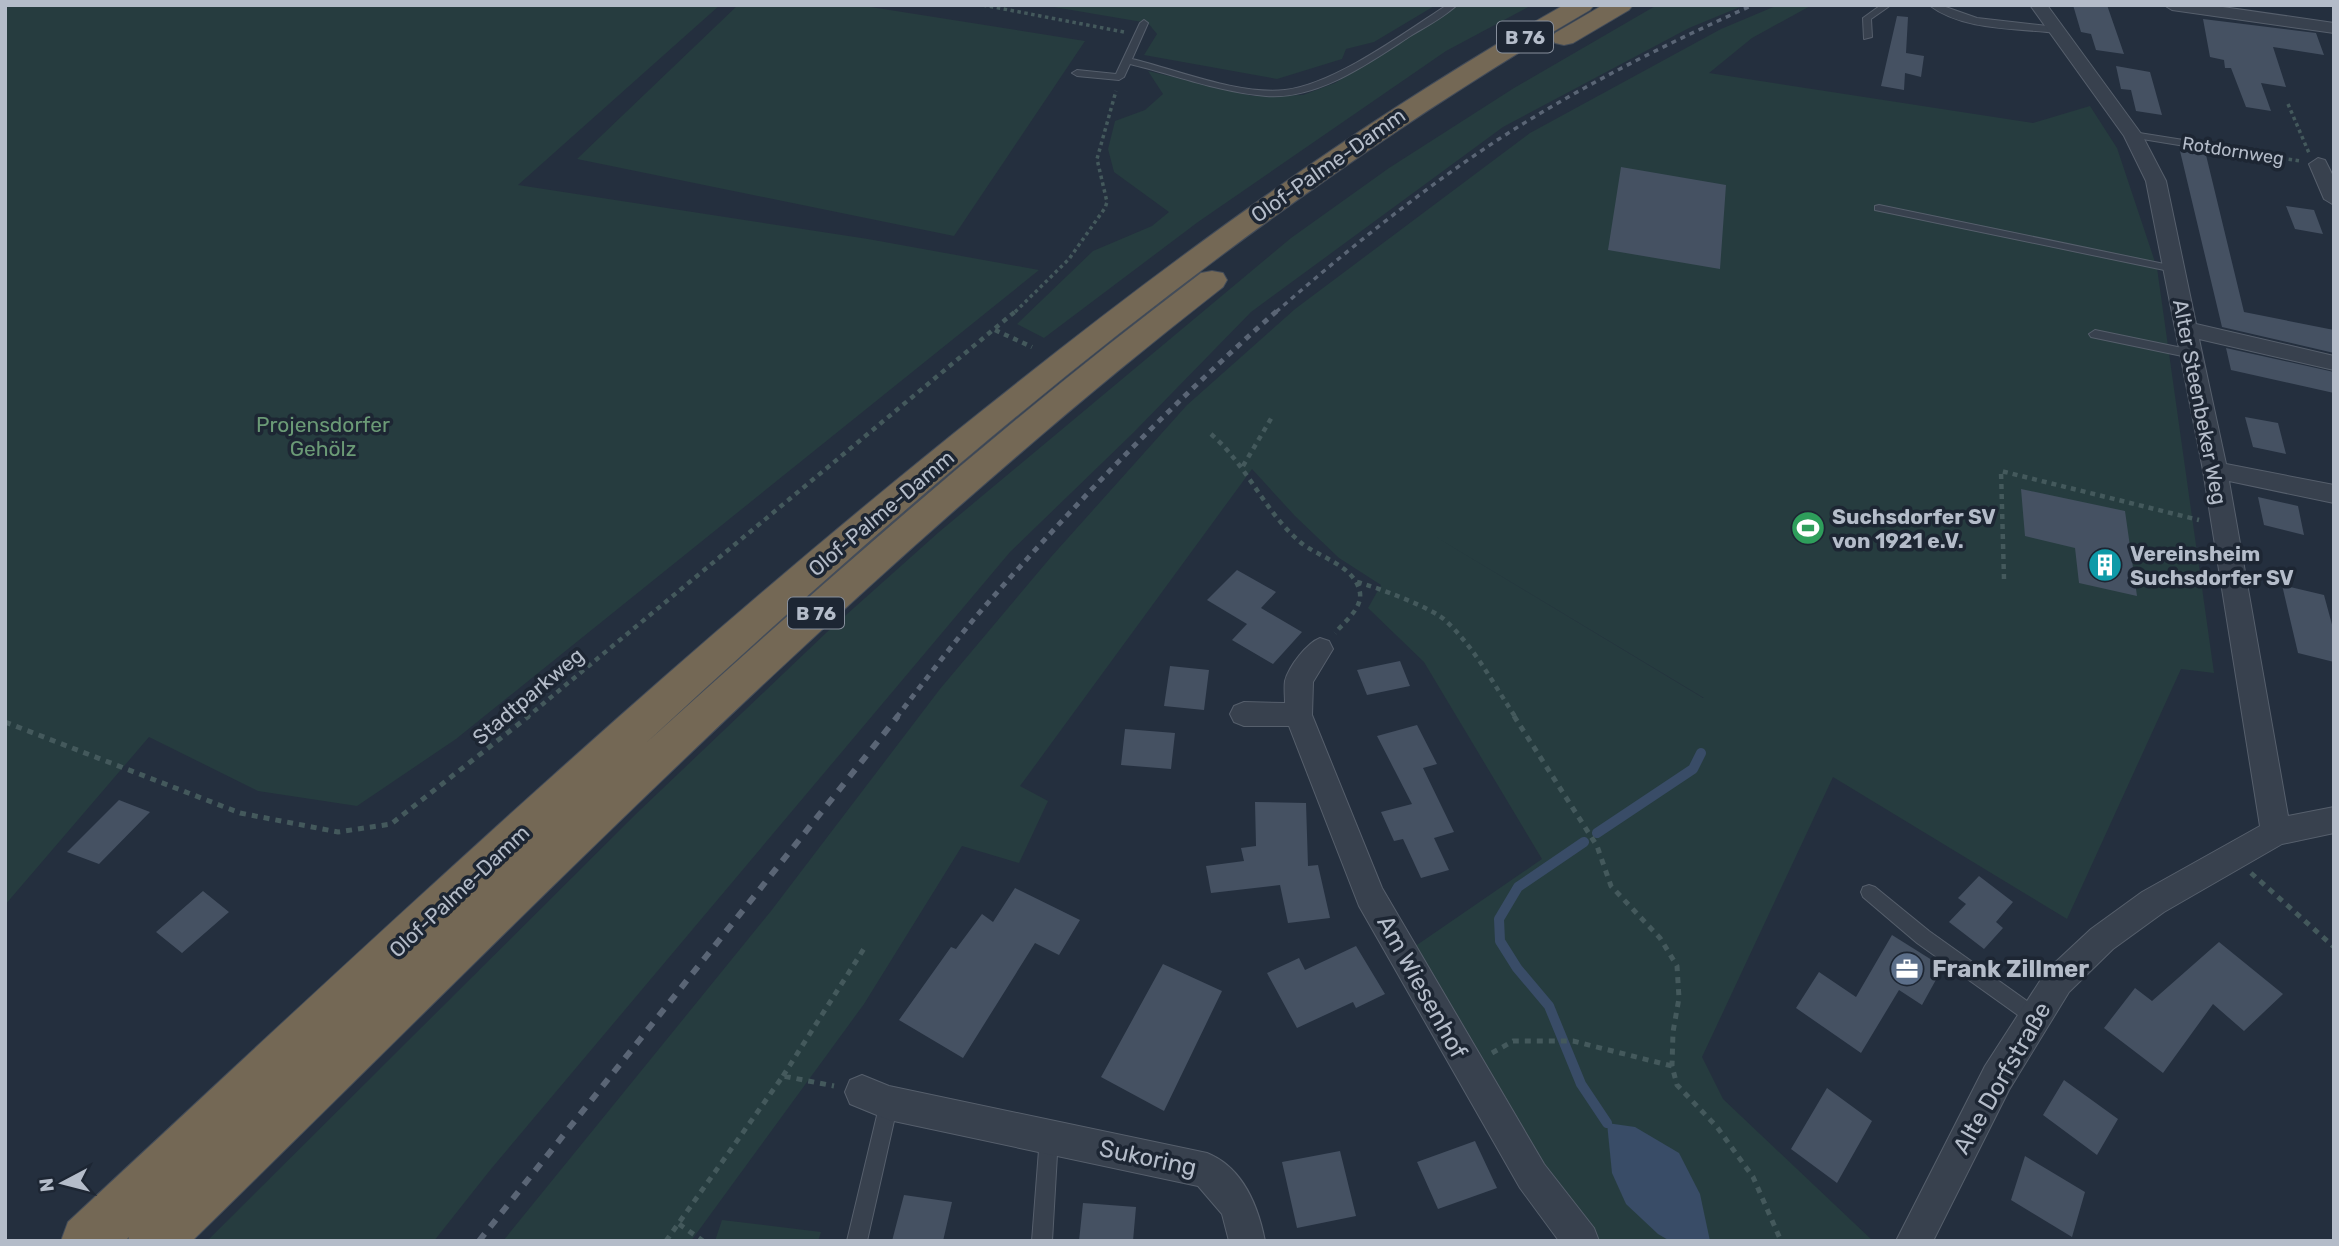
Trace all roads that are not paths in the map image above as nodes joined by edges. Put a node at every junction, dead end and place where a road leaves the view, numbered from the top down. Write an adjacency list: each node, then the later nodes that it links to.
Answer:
1 (1453, 5): 12 (lane)
2 (1582, 5): 35 (highway, Olof-Palme-Damm / B 76)
3 (1621, 5): 36 (highway, Olof-Palme-Damm / B 76)
4 (1887, 5): 11 (lane)
5 (1933, 5): 10 (lane)
6 (2038, 5): 10 (street, Alter Steenbeker Weg)
7 (2172, 5): 9 (street)
8 (1144, 23): 12 (lane)
9 (2334, 28)
10 (2057, 30): 14 (street, Alter Steenbeker Weg)
11 (1867, 37)
12 (1128, 61): 13 (lane)
13 (1077, 74)
14 (2133, 135): 15 (lane, Rotdornweg); 19 (street, Alter Steenbeker Weg)
15 (2240, 152)
16 (2326, 165): 17 (street)
17 (2334, 199)
18 (1879, 208): 19 (lane)
19 (2174, 269): 20 (street, Alter Steenbeker Weg)
20 (2187, 329): 22 (street, Alter Steenbeker Weg); 23 (street)
21 (2095, 334): 22 (lane)
22 (2192, 354): 24 (street, Alter Steenbeker Weg)
23 (2334, 363)
24 (2215, 470): 25 (street); 30 (street, Alter Steenbeker Weg)
25 (2334, 494)
26 (1320, 649): 28 (street, Am Wiesenhof)
27 (1244, 714): 28 (street)
28 (1298, 715): 40 (street, Am Wiesenhof)
29 (2334, 820): 30 (street, Alte Dorfstraße)
30 (2276, 832): 32 (street, Alte Dorfstraße)
31 (1869, 892): 32 (lane)
32 (2035, 1017): 41 (street, Alte Dorfstraße)
33 (875, 1098): 34 (street, Sukoring); 37 (lane)
34 (1049, 1137): 38 (lane); 39 (street, Sukoring)
35 (87, 1241)
36 (154, 1241)
37 (856, 1241)
38 (1042, 1241)
39 (1247, 1241)
40 (1581, 1241)
41 (1914, 1241)

